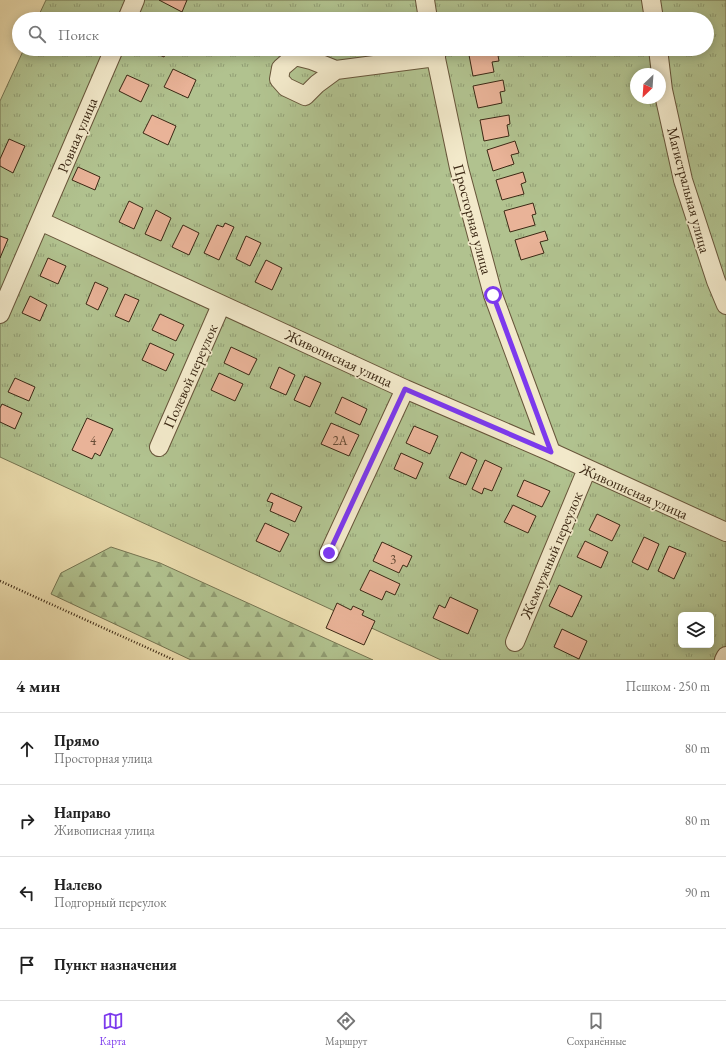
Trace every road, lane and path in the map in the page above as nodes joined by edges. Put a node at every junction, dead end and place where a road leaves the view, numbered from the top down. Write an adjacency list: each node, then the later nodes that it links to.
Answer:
1 (135, 0): 4 (street)
2 (425, 0): 5 (street)
3 (651, 0): 6 (street)
4 (130, 12)
5 (427, 12)
6 (653, 12)
7 (111, 56): 12 (street, Ровная улица)
8 (418, 56): 11 (street)
9 (436, 56): 18 (street, Просторная улица)
10 (659, 56): 14 (street, Магистральная улица)
11 (336, 70)
12 (40, 221): 13 (street, Живописная улица); 15 (street, Ровная улица)
13 (221, 305): 16 (street, Живописная улица); 17 (street, Полевой переулок)
14 (726, 305)
15 (0, 314)
16 (405, 389): 18 (street, Живописная улица); 21 (street)
17 (158, 448)
18 (551, 452): 19 (street, Живописная улица)
19 (587, 469): 20 (street, Живописная улица); 23 (street, Жемчужный переулок)
20 (726, 532)
21 (329, 553)
22 (0, 581): 25 (path)
23 (515, 642)
24 (726, 656): 26 (street)
25 (174, 660)
26 (724, 660)

